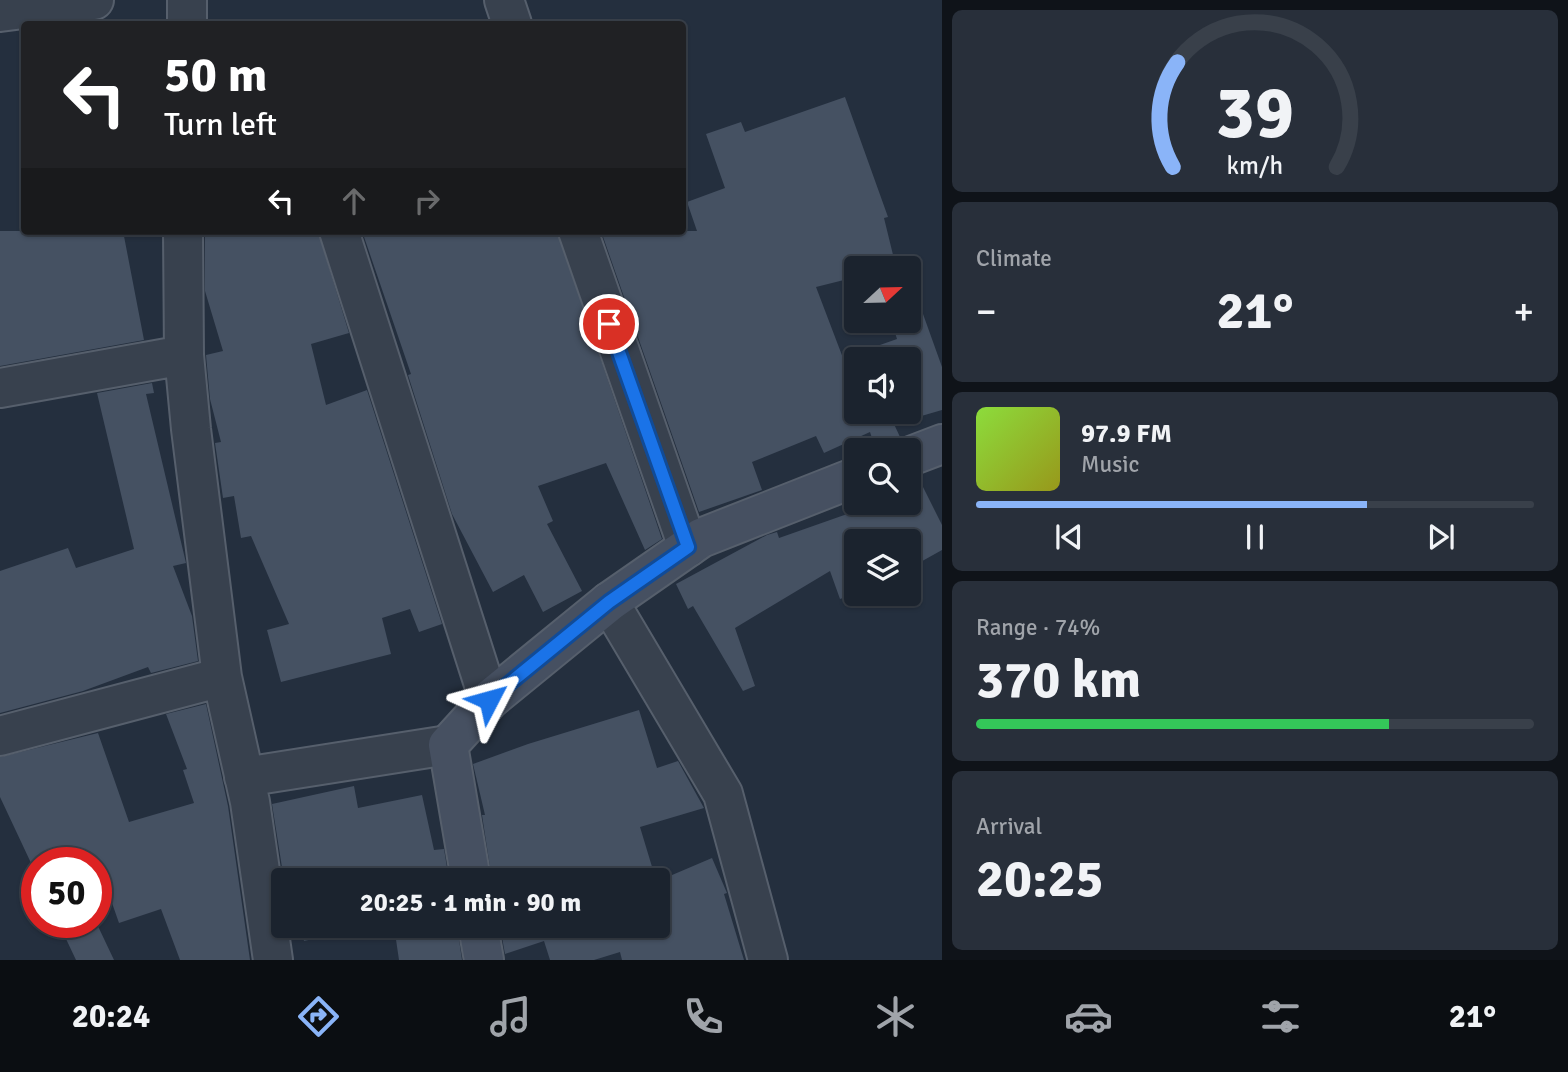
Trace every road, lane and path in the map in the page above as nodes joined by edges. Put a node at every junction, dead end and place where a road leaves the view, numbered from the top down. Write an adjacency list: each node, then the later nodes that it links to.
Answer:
1 (187, 0): 5 (street)
2 (504, 0): 6 (street)
3 (74, 1): 4 (street)
4 (0, 12)
5 (187, 21)
6 (511, 21)
7 (183, 235): 10 (street)
8 (340, 235): 18 (street)
9 (579, 235): 15 (street)
10 (184, 355): 11 (street); 17 (street)
11 (0, 388)
12 (942, 444): 13 (main road)
13 (921, 452)
14 (844, 482): 15 (main road)
15 (688, 547): 16 (main road)
16 (609, 602): 18 (main road); 26 (street)
17 (222, 677): 19 (street); 21 (street)
18 (489, 700): 20 (main road)
19 (0, 736)
20 (448, 745): 21 (street); 22 (main road)
21 (244, 777): 24 (street)
22 (469, 868)
23 (480, 938): 25 (main road)
24 (273, 960)
25 (484, 960)
26 (768, 960)

